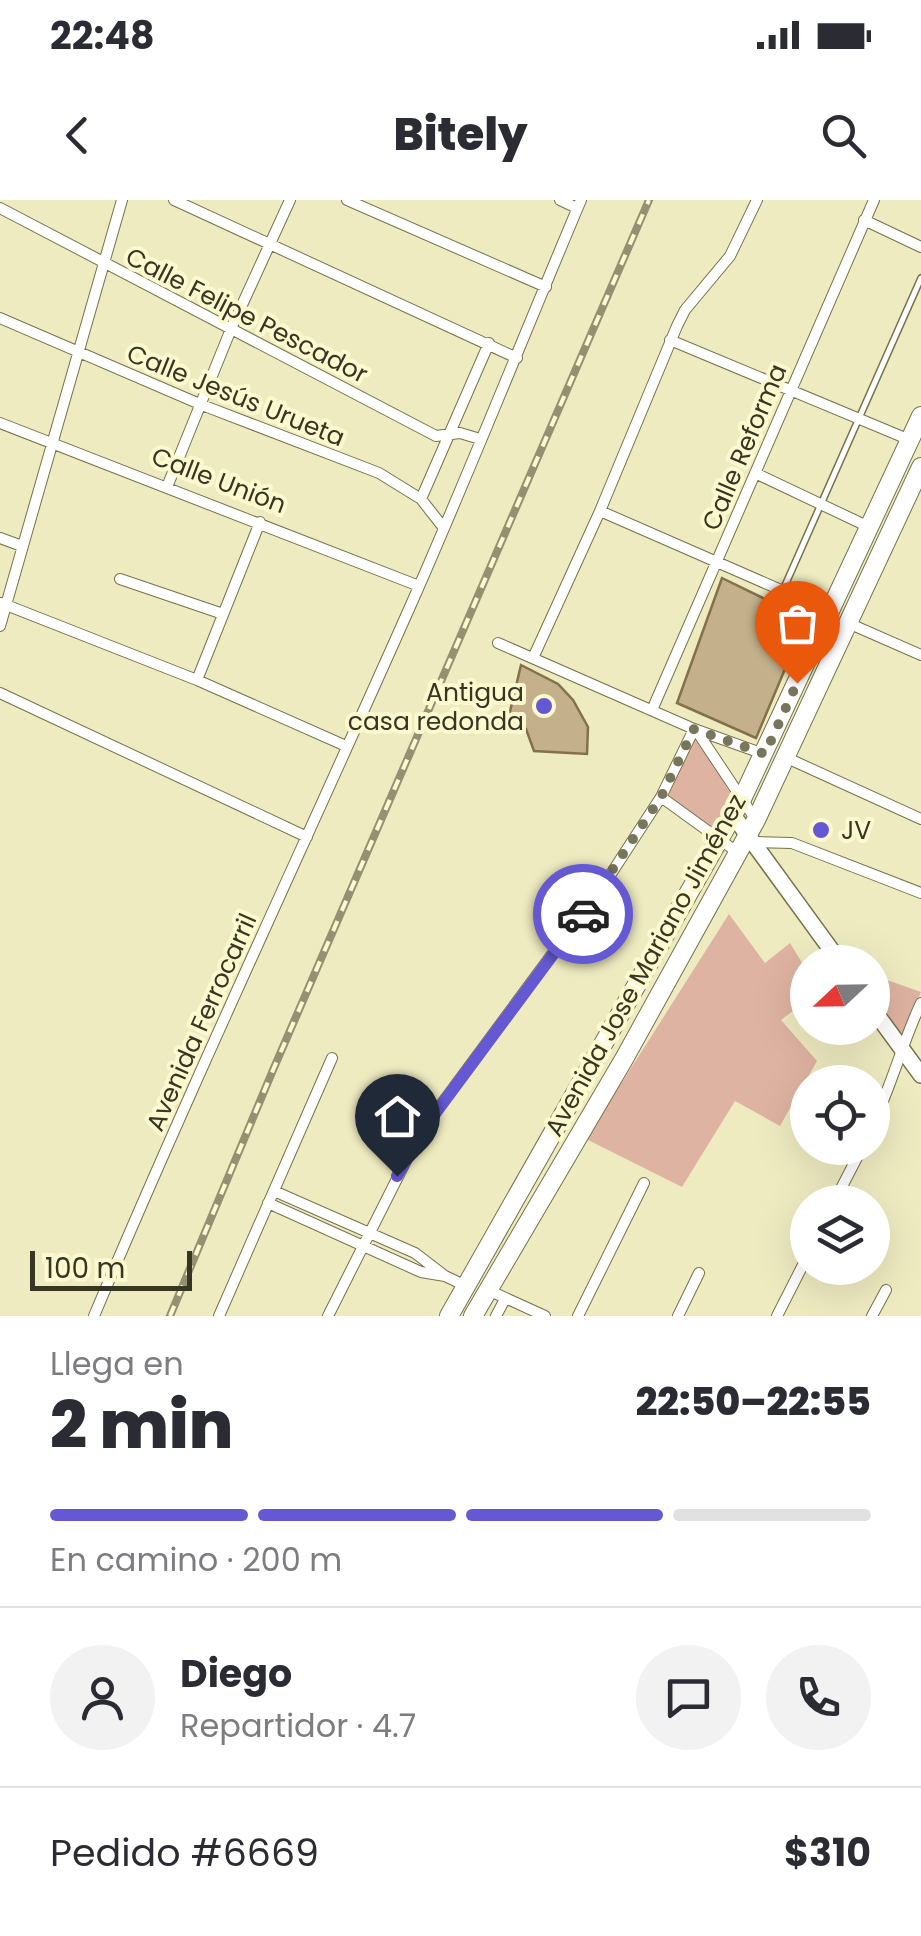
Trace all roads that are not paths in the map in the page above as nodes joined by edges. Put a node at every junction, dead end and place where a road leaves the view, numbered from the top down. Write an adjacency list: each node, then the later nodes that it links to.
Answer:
1 (122, 200): 13 (street)
2 (174, 200): 11 (street)
3 (290, 200): 11 (street)
4 (347, 200): 15 (street)
5 (560, 200): 8 (street)
6 (756, 200): 18 (street)
7 (874, 200): 10 (street, Calle Reforma)
8 (579, 204): 15 (street)
9 (0, 208): 13 (street, Calle Felipe Pescador)
10 (864, 220): 12 (street); 22 (street, Calle Reforma)
11 (270, 242): 17 (street); 19 (street)
12 (921, 247)
13 (104, 264): 17 (street, Calle Felipe Pescador); 20 (street)
14 (921, 278): 25 (lane)
15 (546, 287): 21 (street)
16 (0, 318): 20 (street, Calle Jesús Urueta)
17 (231, 329): 23 (street); 27 (street, Calle Felipe Pescador)
18 (670, 340): 22 (street); 36 (street)
19 (489, 343): 21 (street); 27 (street)
20 (78, 352): 23 (street, Calle Jesús Urueta); 30 (street)
21 (518, 358): 28 (street, Avenida Ferrocarril)
22 (790, 389): 25 (street); 32 (street, Calle Reforma)
23 (202, 405): 33 (street); 34 (street, Calle Jesús Urueta)
24 (921, 416): 29 (highway, Avenida Jose Mariano Jiménez)
25 (859, 417): 29 (street); 35 (lane)
26 (0, 424): 30 (street, Calle Unión)
27 (445, 437): 28 (street, Calle Felipe Pescador); 34 (street)
28 (480, 439): 39 (street, Avenida Ferrocarril)
29 (910, 440): 38 (highway, Avenida Jose Mariano Jiménez)
30 (54, 444): 33 (street, Calle Unión); 41 (street)
31 (921, 467): 49 (highway, Avenida Jose Mariano Jiménez)
32 (755, 473): 35 (street); 42 (street, Calle Reforma)
33 (166, 487): 37 (street, Calle Unión)
34 (420, 499): 39 (street, Calle Jesús Urueta)
35 (822, 505): 38 (street); 45 (lane)
36 (600, 511): 42 (street); 53 (street)
37 (260, 522): 44 (street, Calle Unión); 48 (street)
38 (869, 527): 47 (highway, Avenida Jose Mariano Jiménez)
39 (444, 528): 44 (street, Avenida Ferrocarril)
40 (0, 538): 41 (street)
41 (22, 546): 46 (street)
42 (717, 561): 45 (street); 56 (street, Calle Reforma)
43 (120, 579): 48 (street)
44 (419, 586): 58 (street, Avenida Ferrocarril)
45 (783, 590): 47 (street)
46 (3, 603): 50 (street); 54 (street)
47 (829, 612): 59 (highway, Avenida Jose Mariano Jiménez)
48 (223, 614): 54 (street)
49 (848, 623): 52 (street); 60 (highway, Avenida Jose Mariano Jiménez)
50 (0, 626)
51 (498, 643): 53 (street)
52 (921, 655)
53 (534, 658): 56 (street)
54 (197, 680): 58 (street)
55 (0, 693): 64 (street)
56 (652, 710): 57 (street)
57 (695, 729): 59 (street); 61 (street); 62 (street)
58 (346, 746): 64 (street, Avenida Ferrocarril)
59 (765, 754): 62 (highway, Avenida Jose Mariano Jiménez)
60 (787, 758): 63 (street); 65 (highway, Avenida Jose Mariano Jiménez)
61 (661, 797): 66 (street); 78 (street)
62 (738, 807): 65 (main road); 66 (highway, Avenida Jose Mariano Jiménez)
63 (921, 819)
64 (307, 837): 86 (street, Avenida Ferrocarril)
65 (748, 837): 66 (street); 67 (street); 68 (main road); 85 (highway, Avenida Jose Mariano Jiménez)
66 (720, 840): 83 (highway, Avenida Jose Mariano Jiménez)
67 (921, 894)
68 (827, 945)
69 (921, 1003): 71 (street)
70 (890, 1031): 71 (main road)
71 (902, 1046): 73 (main road); 74 (street)
72 (332, 1058): 76 (street)
73 (921, 1075)
74 (890, 1086)
75 (644, 1183): 93 (street)
76 (274, 1191): 77 (street); 78 (street)
77 (268, 1203): 79 (street); 87 (street)
78 (368, 1232): 79 (street); 81 (street)
79 (362, 1245): 81 (street); 88 (street)
80 (698, 1273): 94 (street)
81 (446, 1276): 83 (street)
82 (793, 1285): 95 (street)
83 (466, 1286): 89 (highway, Avenida Jose Mariano Jiménez)
84 (886, 1290): 96 (street)
85 (497, 1294): 90 (highway, Avenida Jose Mariano Jiménez); 91 (street); 92 (street)
86 (94, 1316)
87 (219, 1316)
88 (328, 1316)
89 (449, 1316)
90 (473, 1316)
91 (496, 1316)
92 (545, 1316)
93 (578, 1316)
94 (678, 1316)
95 (777, 1316)
96 (872, 1316)

